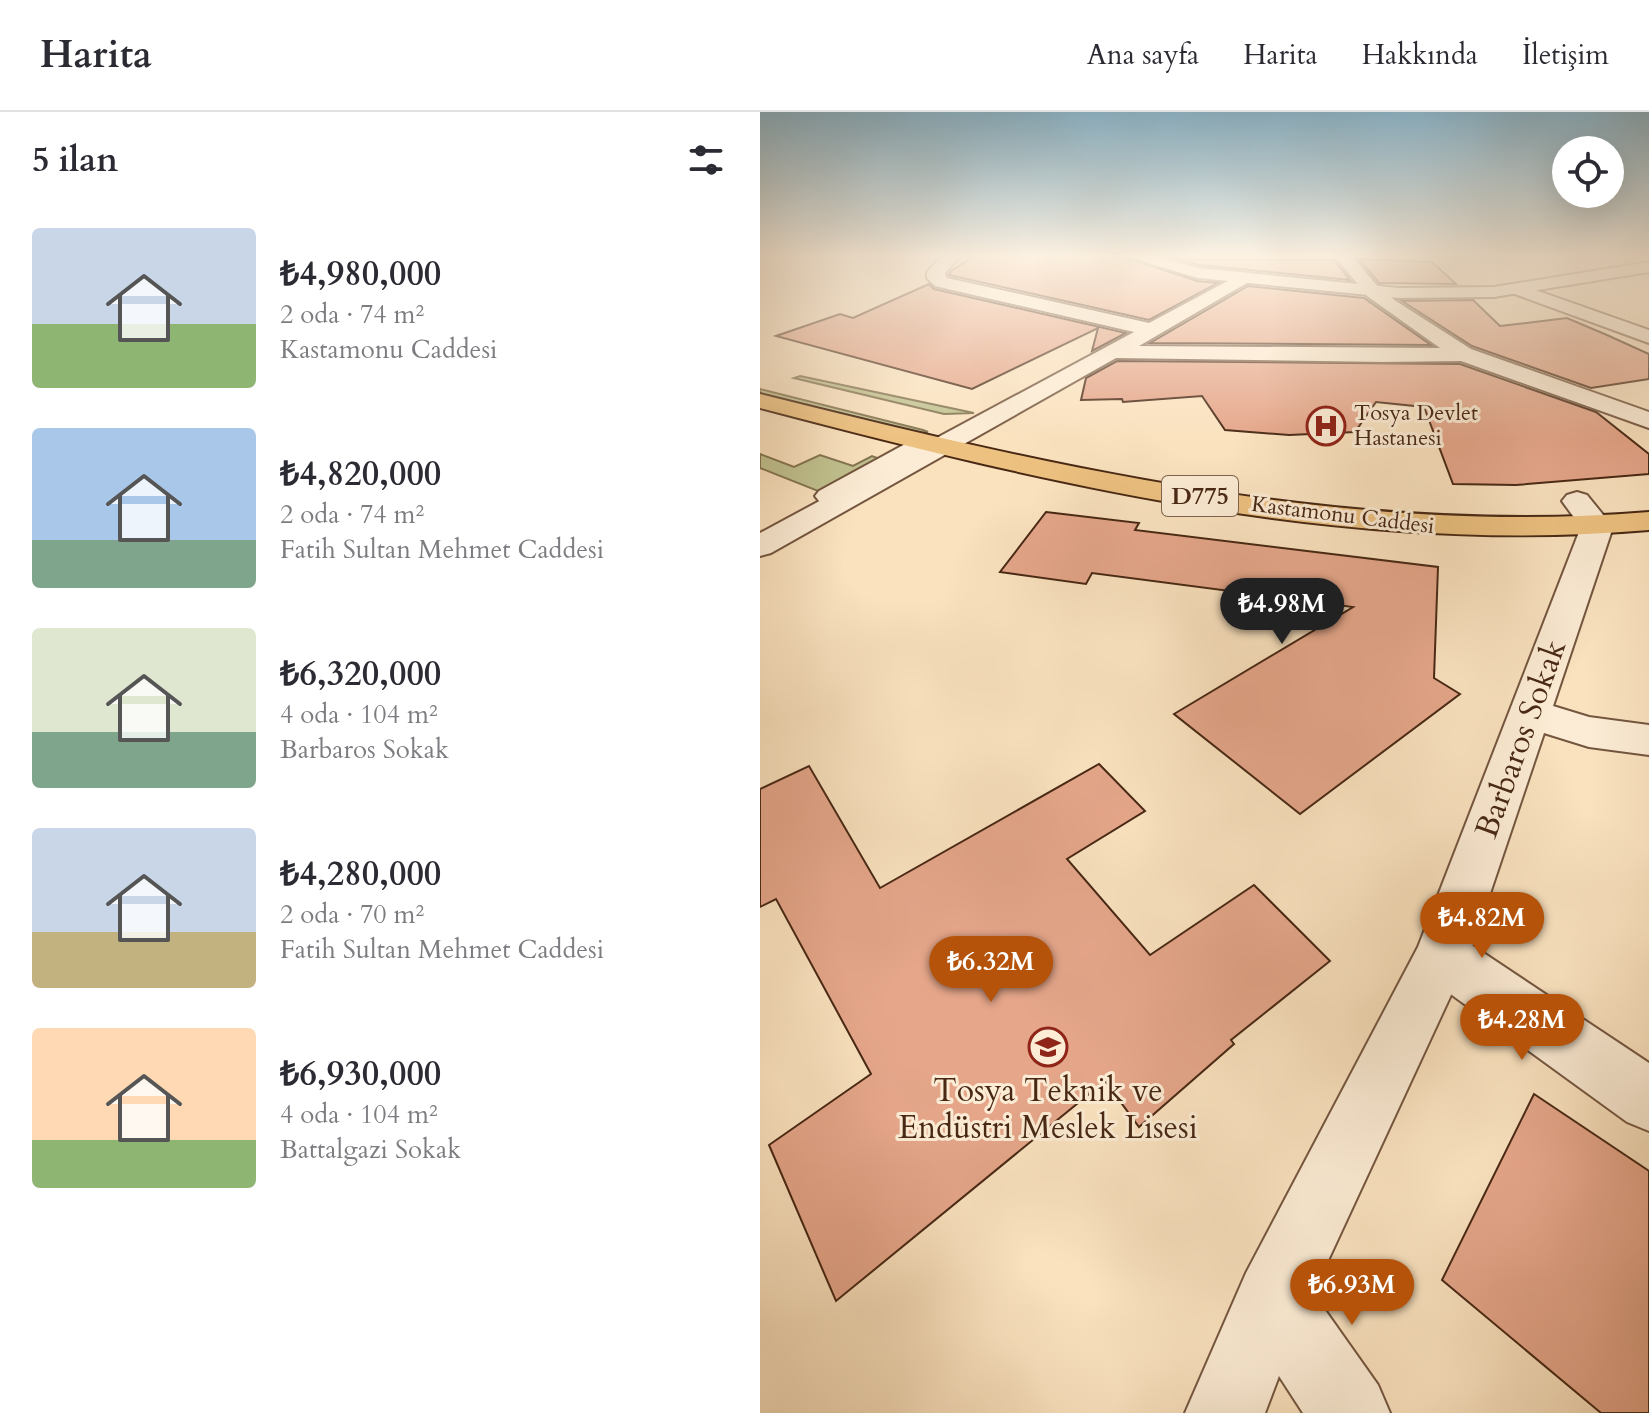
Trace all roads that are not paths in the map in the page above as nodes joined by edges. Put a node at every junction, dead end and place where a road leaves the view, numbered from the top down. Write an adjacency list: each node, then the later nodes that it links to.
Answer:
1 (1094, 317): 5 (street)
2 (1176, 317): 5 (street)
3 (1409, 317): 8 (street)
4 (1594, 317): 6 (street)
5 (1152, 330): 7 (street)
6 (1649, 337)
7 (1109, 352): 8 (street); 12 (street)
8 (1463, 354): 11 (street)
9 (760, 381): 12 (main road, Kastamonu Caddesi / D775)
10 (760, 401): 13 (main road, Kastamonu Caddesi / D775)
11 (1649, 420)
12 (965, 431): 13 (street); 16 (main road, Kastamonu Caddesi / D775)
13 (938, 447): 16 (main road, Kastamonu Caddesi / D775); 18 (street)
14 (907, 450): 15 (street)
15 (828, 496)
16 (1593, 509): 17 (main road, Kastamonu Caddesi / D775); 19 (street, Barbaros Sokak)
17 (1649, 521)
18 (760, 546)
19 (1530, 714): 20 (street); 21 (street, Barbaros Sokak)
20 (1649, 740)
21 (1442, 956): 22 (street); 23 (street, Barbaros Sokak)
22 (1649, 1100)
23 (1272, 1299): 24 (street, Barbaros Sokak); 25 (street)
24 (1225, 1413)
25 (1350, 1413)

